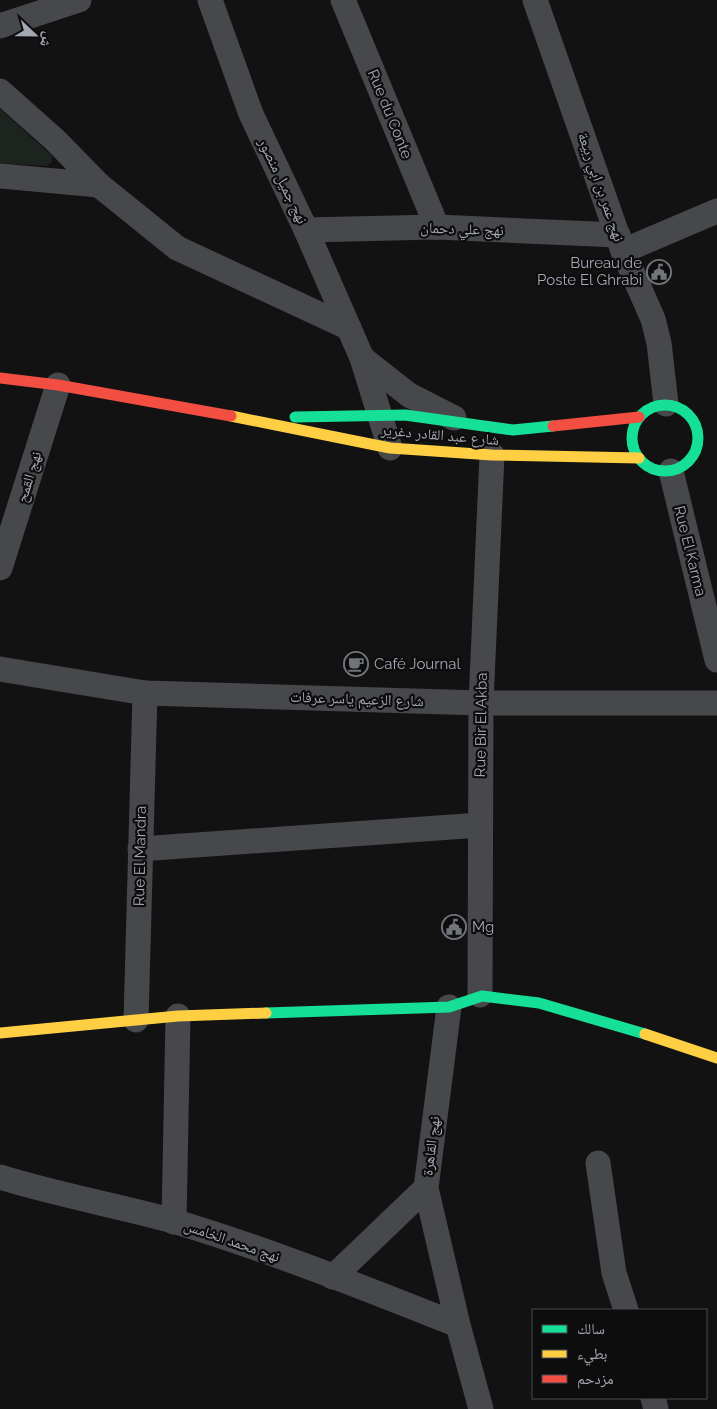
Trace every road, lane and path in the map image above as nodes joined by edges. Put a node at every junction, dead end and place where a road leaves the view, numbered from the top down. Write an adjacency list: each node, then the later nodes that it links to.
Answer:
1 (79, 0): 5 (street)
2 (210, 0): 11 (street, نهج جميل منصور)
3 (344, 0): 10 (street, Rue du Conte)
4 (535, 0): 12 (street, نهج عمر بن ابي ربيعة)
5 (0, 26)
6 (0, 91): 8 (street)
7 (0, 176): 8 (street)
8 (99, 185): 13 (street)
9 (717, 211): 12 (street, نهج علي دحمان)
10 (437, 227): 11 (street, نهج علي دحمان); 12 (street, نهج علي دحمان)
11 (306, 230): 13 (street, نهج جميل منصور)
12 (621, 243): 17 (street, نهج عمر بن ابي ربيعة)
13 (349, 328): 14 (street, نهج جميل منصور)
14 (362, 358): 18 (street, نهج جميل منصور); 22 (street)
15 (0, 378): 16 (main road, شارع عبد القادر دغرير)
16 (58, 385): 20 (main road, شارع عبد القادر دغرير); 28 (street, نهج القمح)
17 (675, 408): 19 (main road); 21 (main road); 27 (main road)
18 (380, 416): 20 (main road, شارع عبد القادر دغرير); 22 (main road, شارع عبد القادر دغرير); 23 (street, نهج جميل منصور)
19 (639, 417): 22 (main road, شارع عبد القادر دغرير); 26 (main road)
20 (241, 418): 23 (main road, شارع عبد القادر دغرير)
21 (703, 418)
22 (462, 422)
23 (390, 448): 24 (main road, شارع عبد القادر دغرير)
24 (492, 455): 26 (main road, شارع عبد القادر دغرير); 32 (street, Rue Bir El Akba)
25 (708, 457): 27 (main road)
26 (639, 458): 27 (main road)
27 (680, 466): 29 (street, Rue El Karma)
28 (0, 568)
29 (717, 660)
30 (0, 669): 31 (street, شارع الزعيم ياسر عرفات)
31 (144, 693): 32 (street, شارع الزعيم ياسر عرفات); 35 (street, Rue El Mandra)
32 (481, 703): 33 (street, شارع الزعيم ياسر عرفات); 34 (street, Rue Bir El Akba)
33 (717, 703)
34 (480, 825): 35 (street); 36 (street, Rue Bir El Akba)
35 (140, 849): 39 (street, Rue El Mandra)
36 (480, 995): 37 (main road); 41 (main road)
37 (449, 1007): 38 (main road); 44 (street, نهج القاهرة)
38 (178, 1016): 39 (main road); 45 (street)
39 (136, 1020): 40 (main road)
40 (0, 1033)
41 (717, 1058)
42 (598, 1163): 47 (street)
43 (0, 1178): 45 (street, نهج محمد الخامس)
44 (426, 1188): 46 (street, نهج القاهرة); 48 (street)
45 (174, 1222): 46 (street, نهج محمد الخامس)
46 (333, 1277): 48 (street, نهج محمد الخامس)
47 (626, 1309)
48 (458, 1325): 49 (street)
49 (481, 1409)

